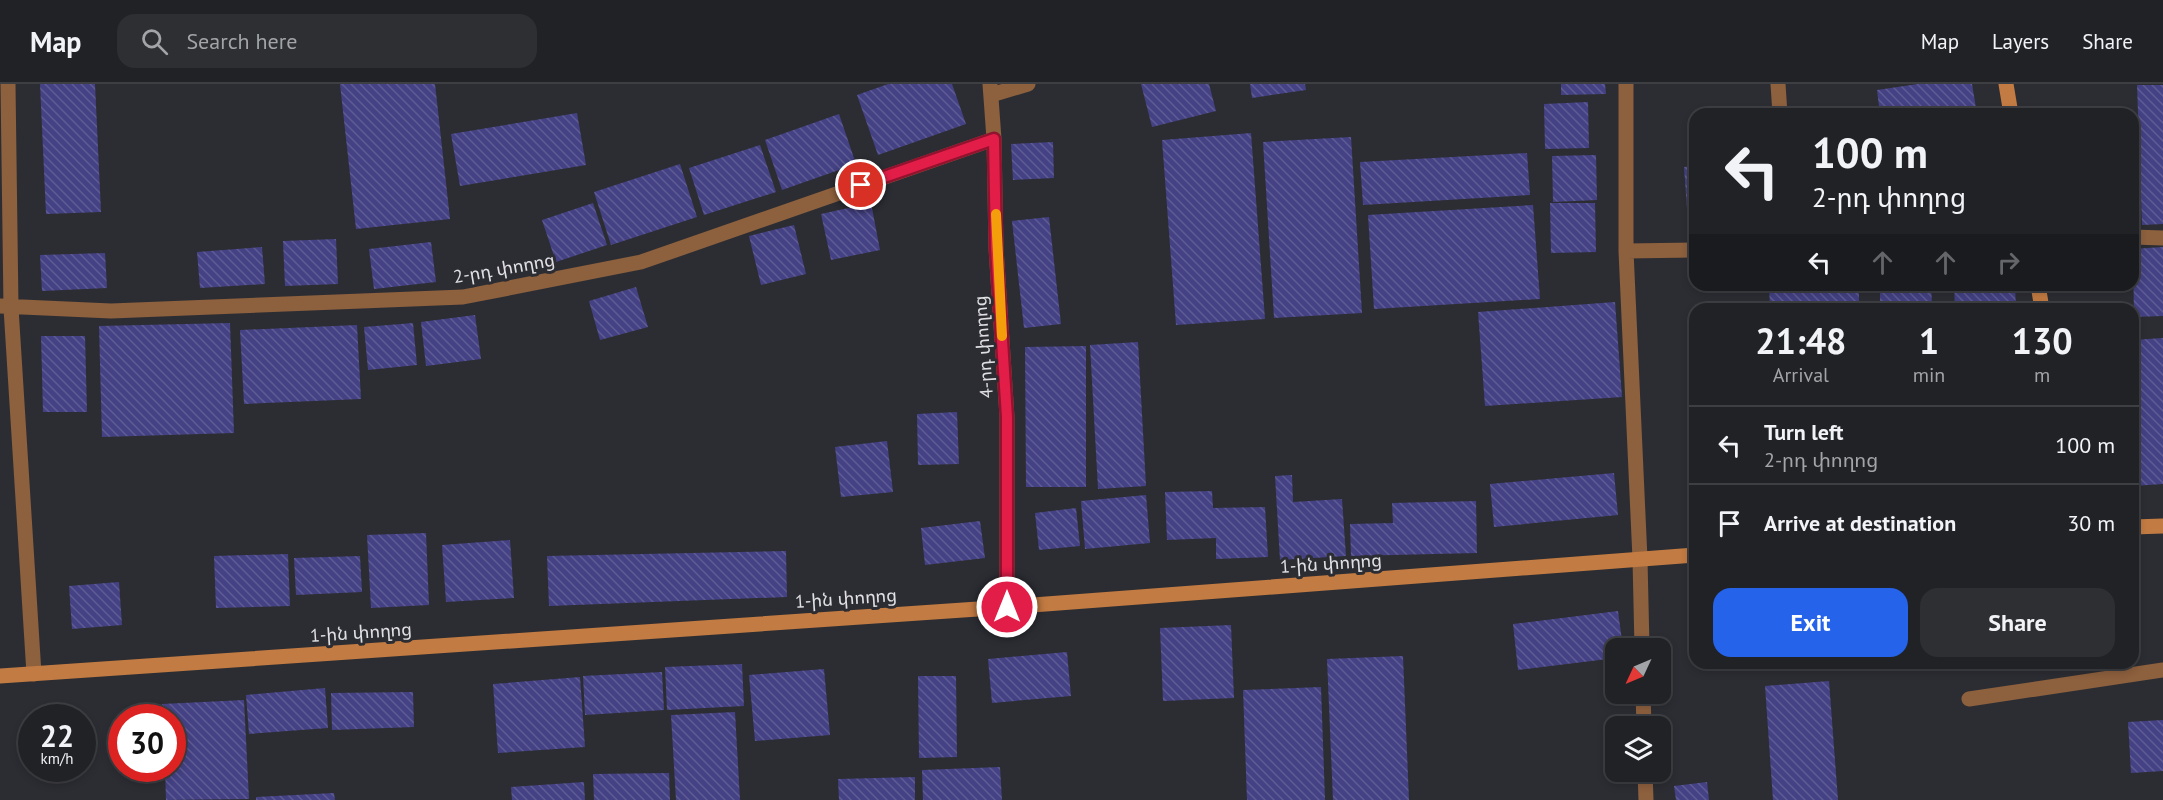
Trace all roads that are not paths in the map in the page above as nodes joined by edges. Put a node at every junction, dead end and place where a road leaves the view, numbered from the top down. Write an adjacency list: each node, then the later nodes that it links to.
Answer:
1 (8, 84): 14 (street)
2 (1028, 84): 6 (street)
3 (1626, 84): 13 (street)
4 (1778, 84): 7 (street)
5 (2006, 84): 8 (main road)
6 (990, 90): 9 (street, 4-րդ փողոց)
7 (1780, 108)
8 (2010, 108)
9 (994, 139): 14 (street, 2-րդ փողոց); 19 (street, 4-րդ փողոց)
10 (2139, 237): 11 (street)
11 (2163, 238)
12 (1689, 250): 13 (street)
13 (1626, 251): 18 (street)
14 (6, 307): 22 (street)
15 (2163, 526): 16 (main road)
16 (2139, 527)
17 (1689, 555): 18 (main road, 1-ին փողոց)
18 (1641, 559): 19 (main road, 1-ին փողոց); 20 (street)
19 (1007, 607): 22 (main road, 1-ին փողոց)
20 (1642, 638)
21 (2163, 670): 24 (street)
22 (34, 674): 23 (main road, 1-ին փողոց)
23 (0, 676)
24 (1969, 699)
25 (1645, 782): 26 (street)
26 (1646, 800)

